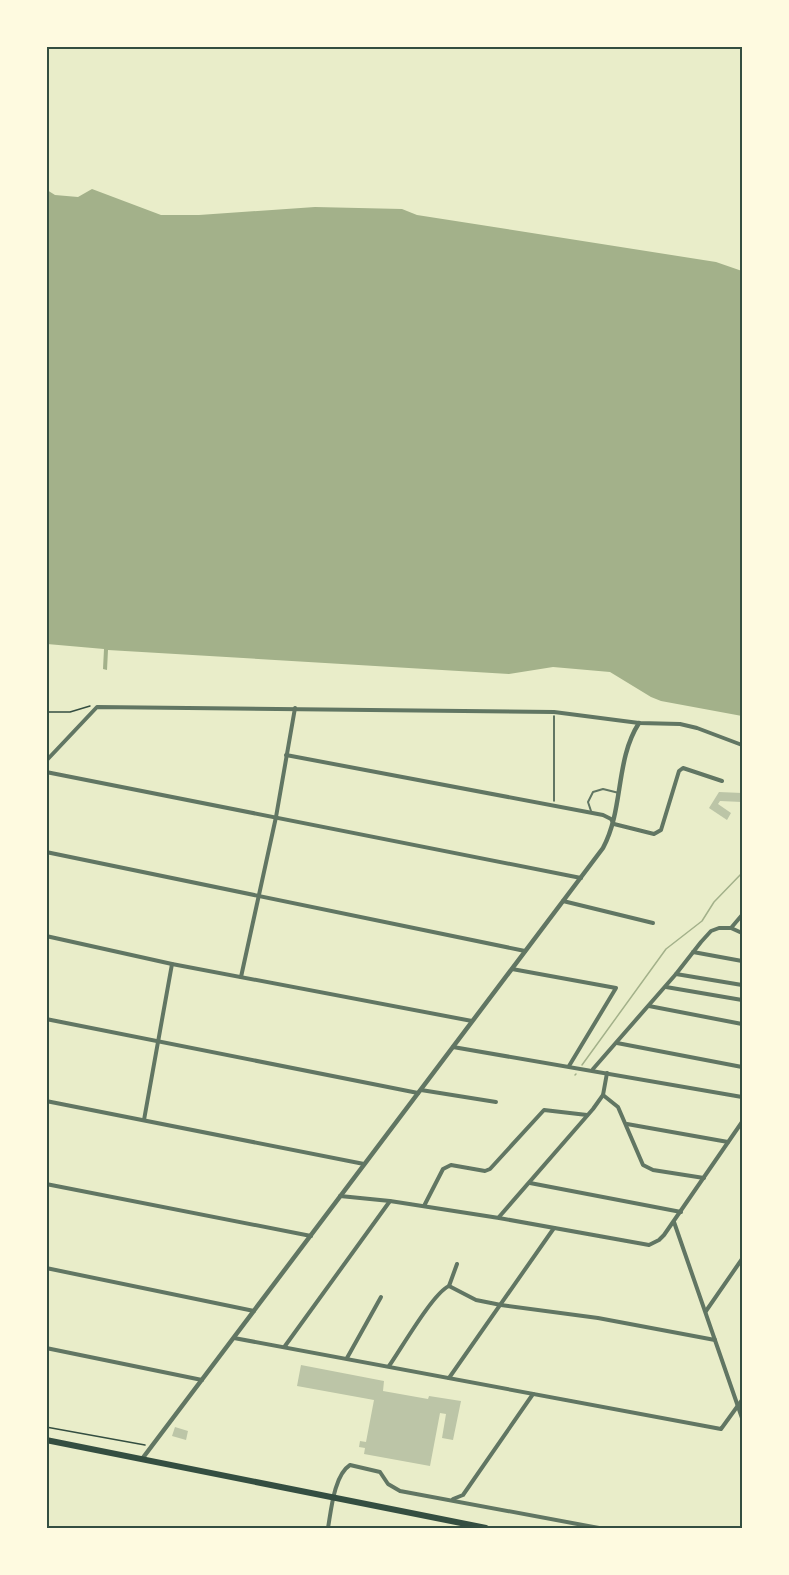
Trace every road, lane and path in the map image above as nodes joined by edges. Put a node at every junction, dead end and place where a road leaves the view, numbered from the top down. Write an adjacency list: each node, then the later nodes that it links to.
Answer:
1 (97, 707): 2 (street); 3 (path); 8 (street)
2 (295, 708): 4 (street); 7 (street)
3 (46, 712)
4 (554, 712): 5 (street); 12 (path)
5 (639, 723): 6 (street); 11 (street)
6 (742, 745)
7 (286, 755): 12 (street); 14 (street)
8 (46, 761)
9 (46, 772): 14 (street)
10 (722, 781): 15 (street)
11 (619, 793): 13 (lane); 15 (street)
12 (554, 807): 13 (street)
13 (592, 813): 15 (street)
14 (276, 817): 17 (street); 18 (street)
15 (614, 824): 17 (street)
16 (46, 852): 18 (street)
17 (581, 878): 19 (street)
18 (259, 897): 25 (street); 31 (street)
19 (563, 901): 21 (street); 25 (street)
20 (742, 915): 22 (street)
21 (652, 923)
22 (731, 928): 23 (street); 26 (street)
23 (742, 933)
24 (46, 936): 28 (street)
25 (525, 951): 29 (street)
26 (693, 952): 27 (street); 30 (street)
27 (742, 961)
28 (172, 964): 31 (street); 39 (street)
29 (512, 969): 37 (street); 42 (street)
30 (676, 974): 32 (street); 33 (street)
31 (241, 977): 37 (street)
32 (742, 986)
33 (665, 987): 34 (street); 35 (street)
34 (742, 1000)
35 (649, 1006): 38 (street); 40 (street)
36 (46, 1019): 39 (street)
37 (473, 1021): 41 (street)
38 (742, 1024)
39 (157, 1042): 46 (street); 52 (street)
40 (616, 1043): 43 (street); 44 (street)
41 (453, 1047): 42 (street); 46 (street)
42 (568, 1066): 44 (street)
43 (742, 1066)
44 (592, 1070): 45 (street)
45 (607, 1073): 47 (street); 48 (street)
46 (419, 1091): 50 (street); 56 (street)
47 (603, 1095): 51 (street); 54 (street)
48 (742, 1097)
49 (46, 1101): 52 (street)
50 (496, 1102)
51 (587, 1116): 58 (street); 62 (street)
52 (144, 1120): 56 (street)
53 (742, 1122): 55 (street)
54 (626, 1124): 55 (street); 57 (street)
55 (728, 1142): 57 (street)
56 (364, 1164): 60 (street)
57 (704, 1178): 63 (street)
58 (529, 1183): 63 (street); 64 (street)
59 (46, 1184): 67 (street)
60 (340, 1196): 61 (street); 67 (street)
61 (390, 1201): 62 (street); 78 (street)
62 (424, 1206): 64 (street)
63 (681, 1212): 65 (street)
64 (499, 1218): 66 (street)
65 (674, 1221): 66 (street); 75 (street)
66 (554, 1228): 73 (street)
67 (310, 1236): 74 (street)
68 (742, 1259): 75 (street)
69 (457, 1264): 71 (street)
70 (46, 1268): 74 (street)
71 (449, 1286): 73 (street); 81 (street)
72 (381, 1297): 80 (street)
73 (501, 1305): 77 (street); 82 (street)
74 (254, 1311): 76 (street)
75 (706, 1311): 77 (street)
76 (234, 1338): 78 (street); 83 (street)
77 (715, 1340): 86 (street)
78 (285, 1347): 80 (street)
79 (46, 1348): 83 (street)
80 (347, 1358): 81 (street)
81 (389, 1366): 82 (street)
82 (449, 1378): 84 (street)
83 (202, 1380): 90 (street)
84 (533, 1394): 86 (street); 93 (street)
85 (742, 1400): 86 (street)
86 (739, 1406): 87 (street)
87 (742, 1418)
88 (46, 1427): 90 (path)
89 (46, 1440): 91 (main road)
90 (152, 1446): 91 (street)
91 (142, 1459): 92 (main road)
92 (334, 1497): 93 (street); 94 (street); 95 (main road)
93 (449, 1500): 96 (street)
94 (328, 1528)
95 (486, 1528)
96 (599, 1528)

